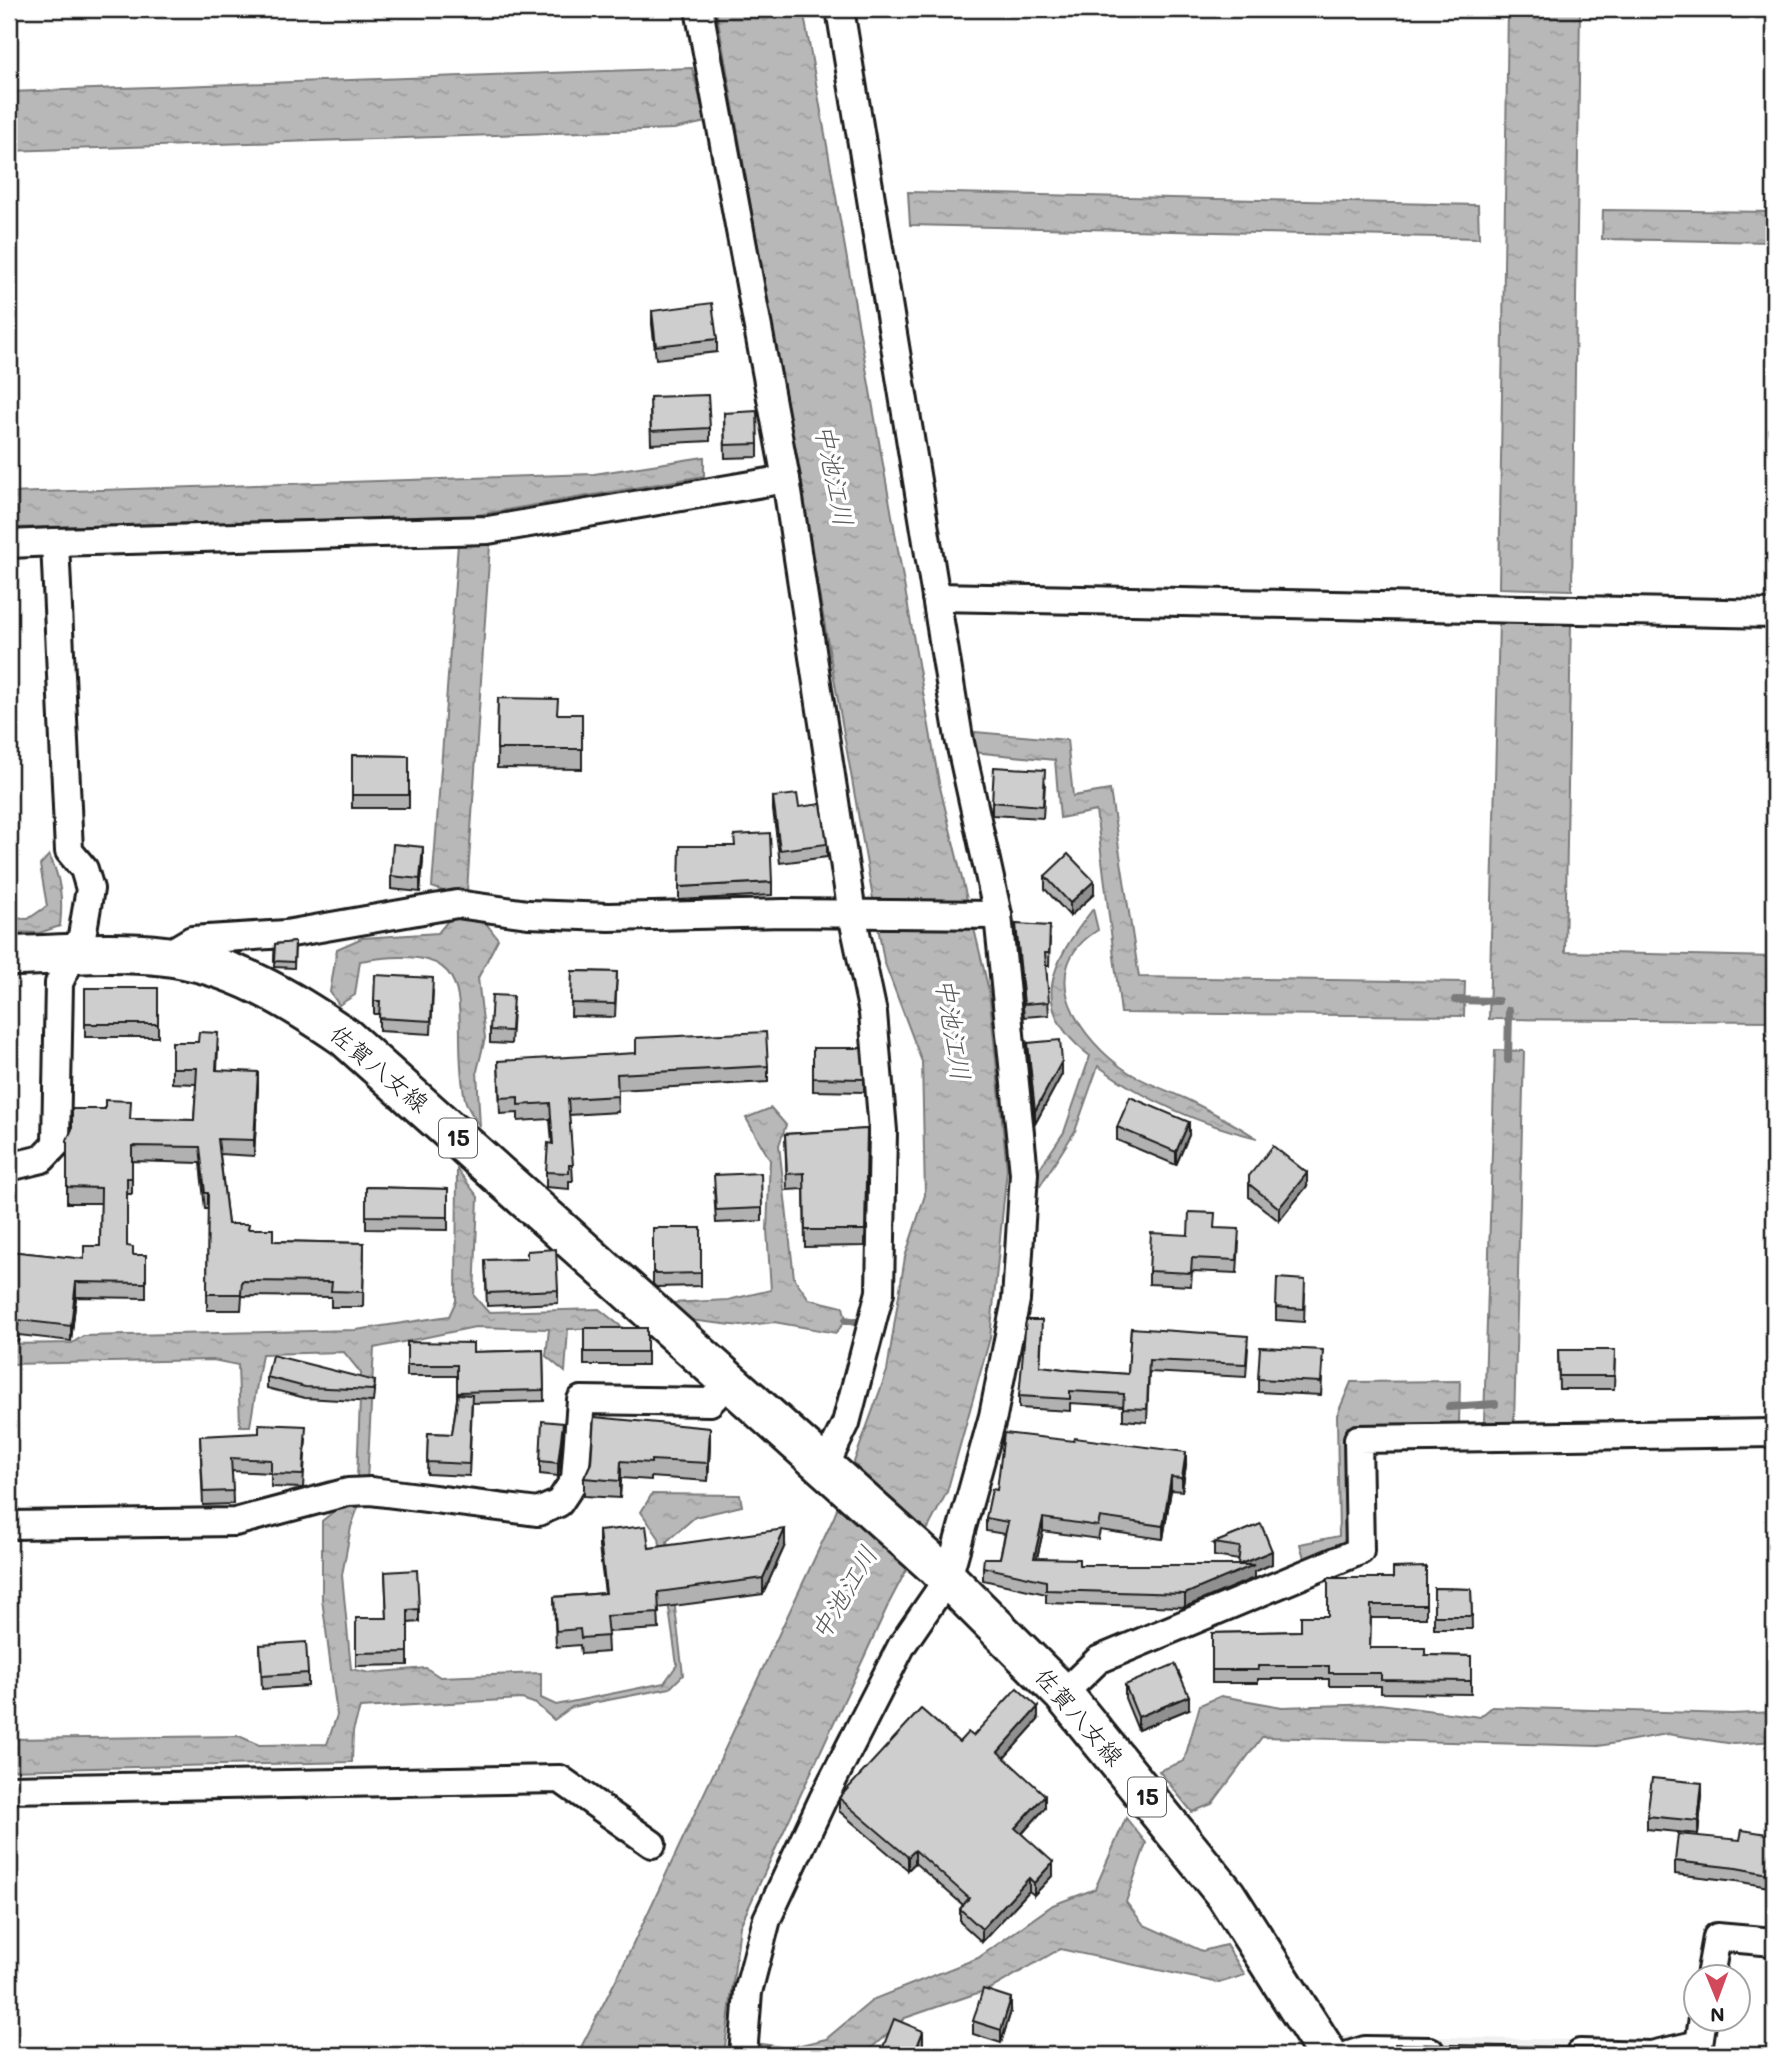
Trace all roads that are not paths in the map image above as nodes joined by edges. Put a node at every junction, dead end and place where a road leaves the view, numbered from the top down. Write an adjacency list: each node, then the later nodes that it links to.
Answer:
1 (698, 9): 3 (street)
2 (839, 9): 6 (street)
3 (786, 479): 4 (street); 8 (street)
4 (55, 542): 5 (street); 10 (street)
5 (9, 544)
6 (936, 597): 7 (street); 9 (street)
7 (1774, 614)
8 (852, 914): 9 (street); 12 (street); 16 (street)
9 (993, 915): 18 (street)
10 (73, 954): 11 (main road, 佐賀八女線 / 15); 12 (main road, 佐賀八女線 / 15); 13 (street)
11 (9, 956)
12 (165, 956): 14 (main road, 佐賀八女線 / 15)
13 (9, 1167)
14 (731, 1380): 16 (main road, 佐賀八女線 / 15); 17 (street)
15 (1774, 1433): 19 (street)
16 (831, 1471): 18 (main road, 15)
17 (9, 1525)
18 (941, 1572): 19 (main road, 佐賀八女線 / 15); 27 (street)
19 (1063, 1694): 28 (main road, 佐賀八女線 / 15)
20 (9, 1789): 21 (street)
21 (652, 1844)
22 (1774, 1942): 23 (street)
23 (1713, 1962)
24 (1701, 2032): 30 (street)
25 (1461, 2051): 29 (street)
26 (1556, 2053): 30 (street)
27 (743, 2055)
28 (1328, 2055)
29 (1349, 2055)
30 (1651, 2055)

